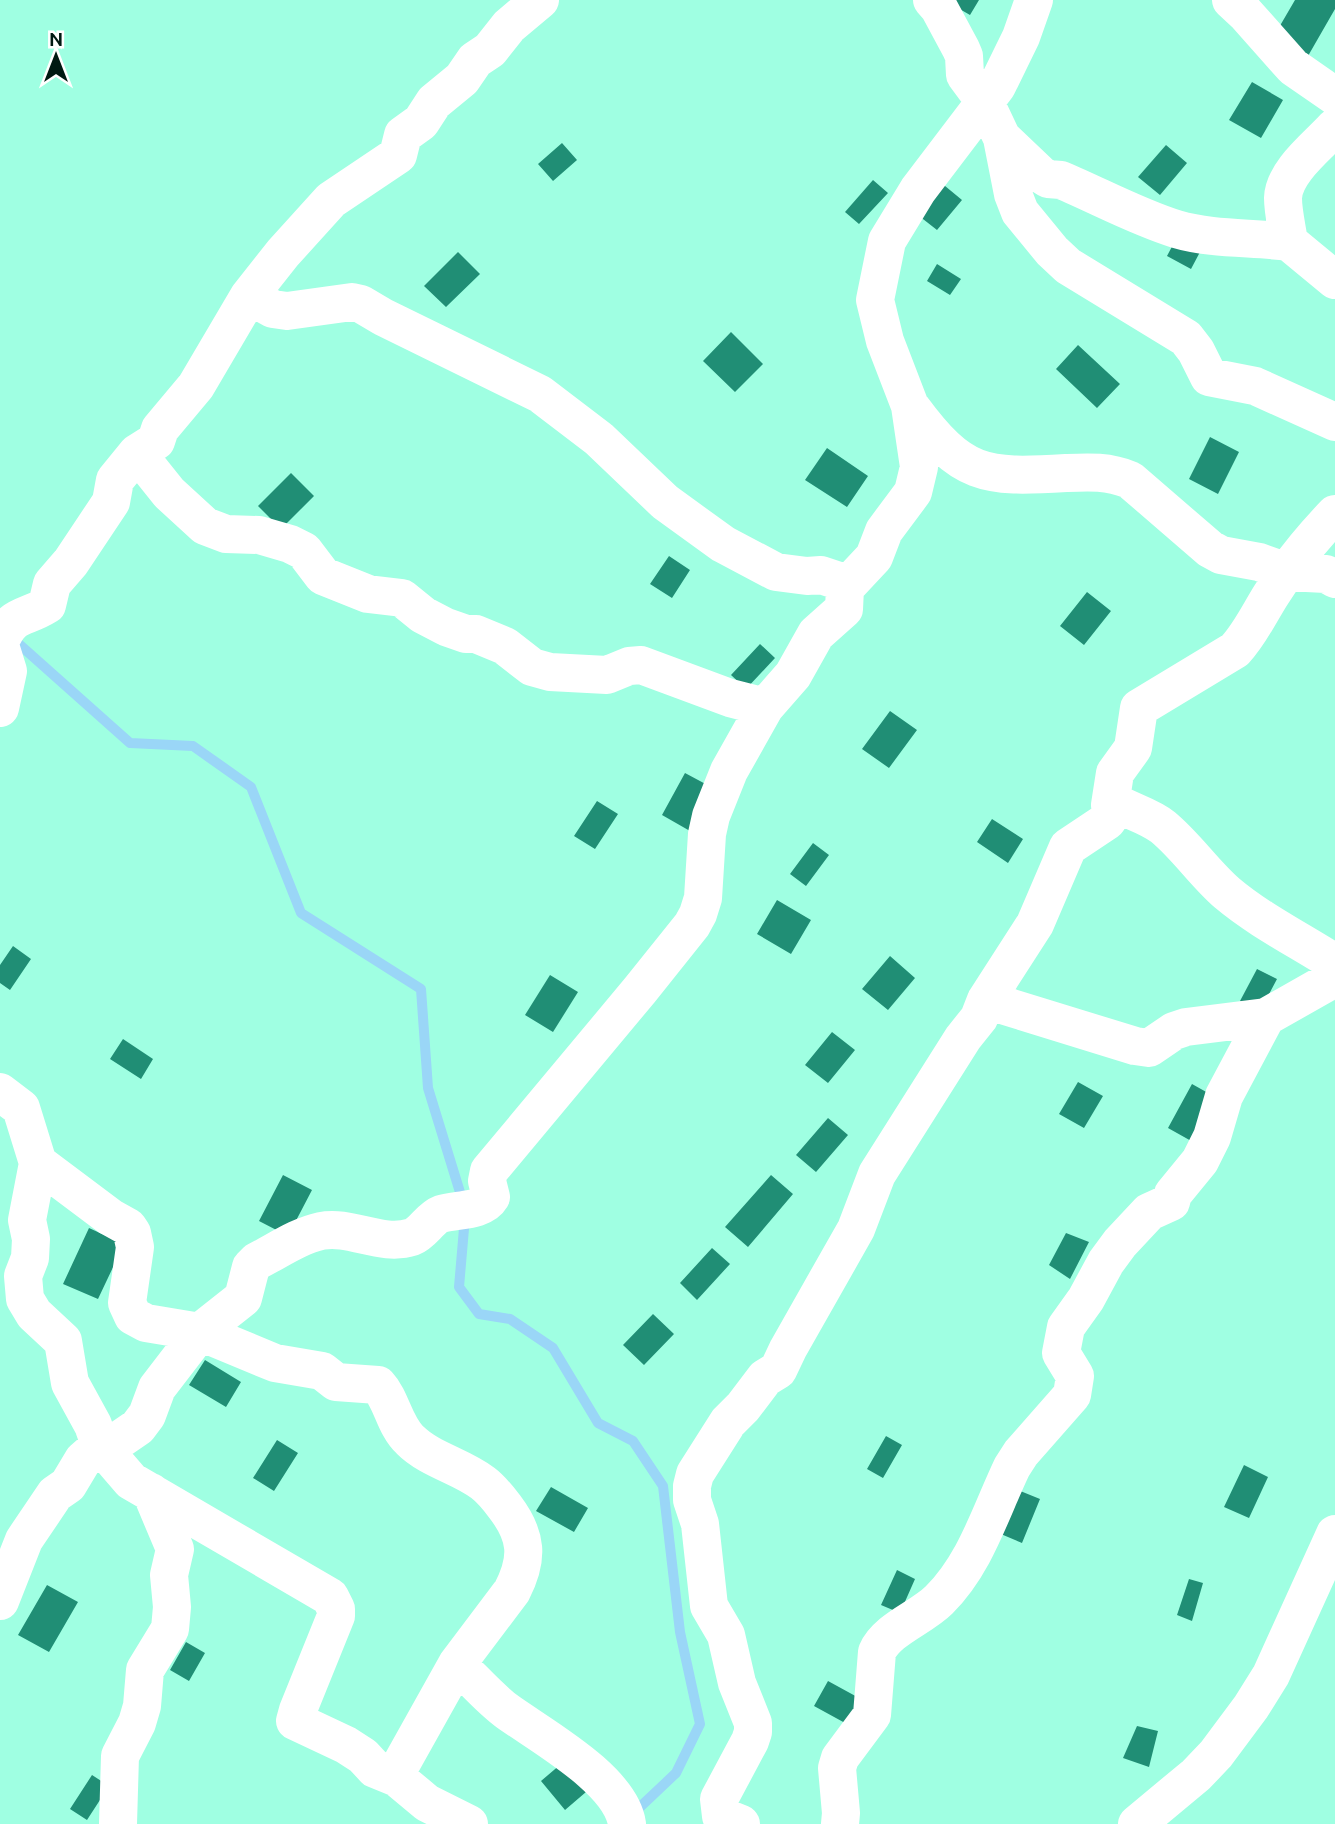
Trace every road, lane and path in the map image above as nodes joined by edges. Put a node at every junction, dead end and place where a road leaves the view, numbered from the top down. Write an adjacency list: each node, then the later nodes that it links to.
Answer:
1 (540, 0): 11 (street)
2 (932, 0): 6 (street)
3 (1034, 0): 6 (street)
4 (1231, 0): 5 (street)
5 (1335, 96)
6 (985, 102): 8 (street); 12 (street)
7 (1335, 127): 9 (street)
8 (1002, 138): 9 (street); 13 (street)
9 (1289, 242): 10 (street)
10 (1335, 280)
11 (249, 296): 14 (street); 18 (street)
12 (910, 406): 16 (street); 18 (street)
13 (1335, 422)
14 (137, 453): 19 (street); 20 (street)
15 (1335, 514): 16 (street)
16 (1287, 572): 17 (street); 22 (street)
17 (1335, 579)
18 (845, 589): 20 (street)
19 (0, 644): 21 (street)
20 (765, 707): 29 (street)
21 (0, 708)
22 (1111, 800): 23 (street); 25 (street)
23 (1335, 963)
24 (1335, 980): 26 (street)
25 (986, 1000): 26 (street); 40 (street)
26 (1266, 1017): 41 (street)
27 (0, 1093): 28 (street)
28 (38, 1163): 29 (street); 30 (street)
29 (200, 1332): 30 (street); 34 (street)
30 (100, 1445): 31 (street); 33 (street)
31 (151, 1492): 35 (street); 37 (street)
32 (1335, 1534): 42 (street)
33 (0, 1601)
34 (457, 1664): 35 (street); 39 (street)
35 (397, 1778): 36 (street)
36 (422, 1814): 38 (street)
37 (118, 1824)
38 (469, 1824)
39 (627, 1824)
40 (741, 1824)
41 (840, 1824)
42 (1137, 1824)

